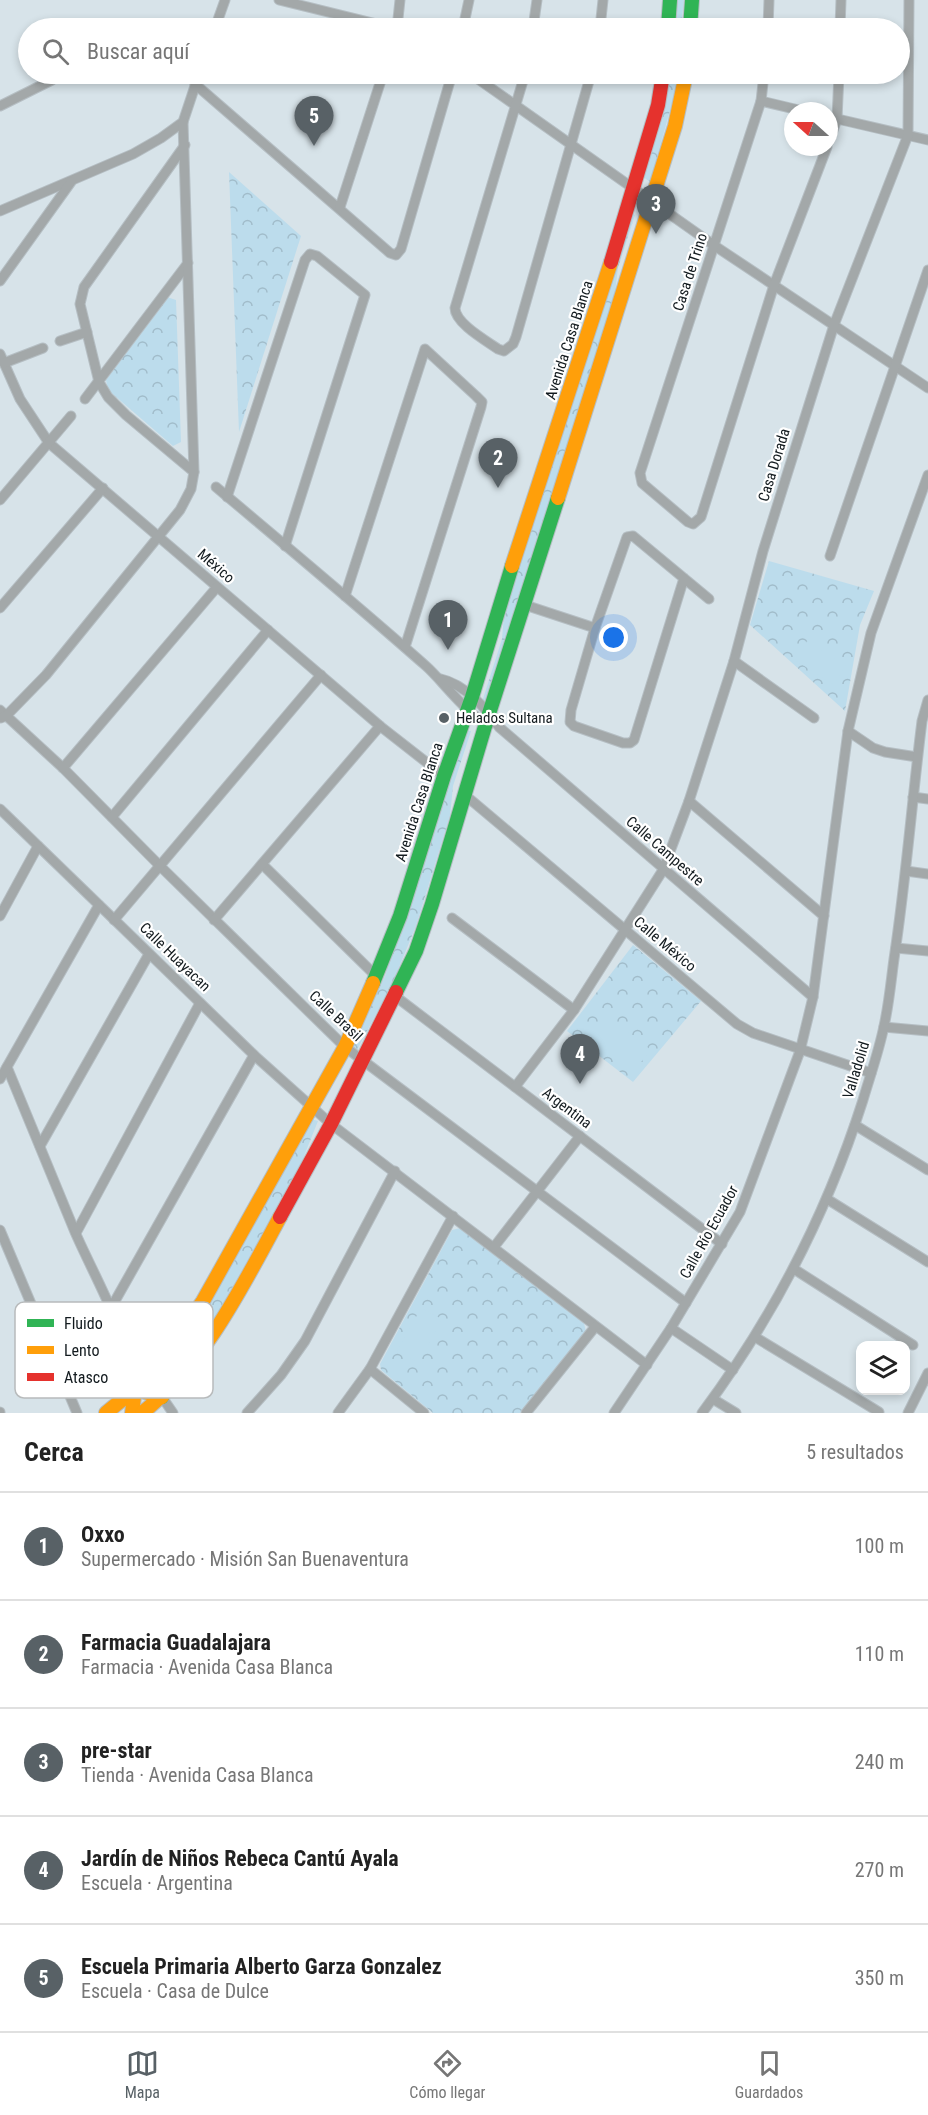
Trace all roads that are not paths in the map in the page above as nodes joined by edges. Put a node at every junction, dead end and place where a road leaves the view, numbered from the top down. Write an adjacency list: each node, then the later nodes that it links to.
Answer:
1 (225, 0): 12 (street)
2 (279, 0): 13 (street)
3 (400, 0): 14 (street)
4 (469, 0): 15 (street)
5 (537, 0): 16 (street)
6 (603, 0): 17 (street)
7 (670, 0): 18 (street)
8 (692, 0): 19 (street)
9 (769, 0): 20 (street)
10 (841, 0): 21 (street)
11 (909, 0): 22 (street, Casa Dorada)
12 (218, 18)
13 (354, 18)
14 (397, 18)
15 (465, 18)
16 (534, 18)
17 (601, 18)
18 (669, 18)
19 (691, 18)
20 (768, 18)
21 (840, 18)
22 (909, 18)
23 (44, 84): 38 (street)
24 (195, 84): 41 (street); 50 (street)
25 (380, 84): 50 (street)
26 (449, 84): 50 (street)
27 (486, 84): 37 (street)
28 (522, 84): 37 (street)
29 (588, 84): 45 (street)
30 (661, 84): 48 (street, Avenida Casa Blanca)
31 (684, 84): 49 (street)
32 (763, 84): 35 (street, Casa de Trino)
33 (838, 84): 36 (street)
34 (908, 84): 42 (street, Casa Dorada)
35 (761, 101): 39 (street); 52 (street, Casa de Trino)
36 (835, 102)
37 (515, 104): 45 (street); 45 (street)
38 (0, 106)
39 (784, 106)
40 (838, 119): 42 (street)
41 (183, 122): 44 (street); 47 (street)
42 (908, 135): 43 (street); 57 (street, Casa Dorada)
43 (928, 140)
44 (185, 145): 53 (street); 58 (street)
45 (572, 145): 48 (street)
46 (824, 156): 56 (street)
47 (72, 180): 51 (street); 55 (street)
48 (634, 190): 49 (street); 89 (street, Avenida Casa Blanca)
49 (651, 201): 52 (street); 81 (street)
50 (340, 207)
51 (0, 211)
52 (715, 246): 56 (street); 56 (street, Casa de Trino)
53 (188, 263): 63 (street); 68 (street)
54 (928, 270): 62 (street)
55 (0, 282)
56 (774, 285): 57 (street)
57 (834, 326): 62 (street); 86 (street, Casa Dorada)
58 (87, 332): 59 (street); 63 (street)
59 (60, 341)
60 (43, 348): 61 (street)
61 (2, 358): 67 (street, México)
62 (894, 366): 64 (street); 76 (street)
63 (99, 382): 65 (street); 68 (street)
64 (928, 388)
65 (85, 399)
66 (71, 416): 67 (street)
67 (49, 443): 71 (street, México); 73 (street)
68 (194, 472): 74 (street)
69 (928, 475): 95 (street, Calle Río Ecuador)
70 (216, 487): 72 (street, Calle Campestre)
71 (103, 488): 74 (street, México); 82 (street)
72 (227, 496): 75 (street, Calle Campestre); 75 (street)
73 (0, 500)
74 (158, 536): 78 (street, México); 90 (street)
75 (285, 546): 79 (street, Calle Campestre)
76 (831, 555)
77 (684, 578): 80 (street); 83 (street); 83 (street)
78 (217, 587): 84 (street, México); 97 (street)
79 (345, 596): 85 (street, Calle Campestre); 85 (street)
80 (709, 598)
81 (525, 605): 83 (street); 92 (street)
82 (0, 608)
83 (595, 628)
84 (268, 630): 87 (street, México); 104 (street)
85 (405, 647): 89 (street, Calle Campestre)
86 (734, 661): 91 (street); 102 (street, Casa Dorada)
87 (321, 675): 94 (street, México); 107 (street)
88 (928, 700): 93 (street, Valladolid)
89 (470, 703): 92 (street, Calle Campestre); 98 (street, Avenida Casa Blanca)
90 (2, 715): 97 (street, Calle Brasil)
91 (814, 718)
92 (491, 721): 99 (street); 108 (street, Calle Campestre)
93 (925, 721): 96 (street, Valladolid)
94 (380, 726): 98 (street, México); 106 (street)
95 (848, 731): 96 (street); 113 (street, Calle Río Ecuador)
96 (918, 757): 100 (street, Valladolid)
97 (63, 768): 104 (street, Calle Brasil)
98 (444, 776): 121 (street, Avenida Casa Blanca)
99 (465, 795): 117 (street, Calle México); 122 (street)
100 (913, 797): 101 (street); 109 (street, Valladolid)
101 (928, 799)
102 (689, 801): 108 (street, Casa Dorada); 113 (street)
103 (0, 809): 105 (street, Calle Huayacan)
104 (112, 817): 107 (street, Calle Brasil)
105 (38, 846): 111 (street, Calle Huayacan); 112 (street)
106 (262, 864): 116 (street); 121 (street)
107 (161, 867): 115 (street); 116 (street, Calle Brasil)
108 (663, 870): 117 (street, Casa Dorada); 123 (street, Calle Campestre)
109 (906, 871): 110 (street); 118 (street, Valladolid)
110 (928, 873)
111 (99, 905): 115 (street, Calle Huayacan); 132 (street)
112 (0, 916)
113 (824, 916): 123 (street, Calle Río Ecuador)
114 (452, 918): 125 (street)
115 (114, 920): 120 (street, Calle Huayacan)
116 (214, 920): 128 (street, Calle Brasil)
117 (626, 931): 125 (street, Casa Dorada); 129 (street, Calle México)
118 (896, 948): 119 (street); 126 (street, Valladolid)
119 (928, 951)
120 (149, 954): 124 (street, Calle Huayacan); 140 (street)
121 (376, 976): 128 (street, Avenida Casa Blanca)
122 (395, 996): 131 (street); 135 (street, Argentina)
123 (813, 998): 129 (street, Calle Río Ecuador)
124 (200, 1003): 130 (street, Calle Huayacan); 147 (street)
125 (574, 1010): 135 (street, Casa Dorada)
126 (884, 1026): 127 (street); 133 (street, Valladolid)
127 (928, 1031)
128 (345, 1047): 131 (street, Calle Brasil); 136 (street, Avenida Casa Blanca)
129 (800, 1051): 133 (street, Calle México); 148 (street, Calle Río Ecuador)
130 (254, 1055): 136 (street, Calle Huayacan); 154 (street)
131 (362, 1060): 137 (street); 143 (street, Calle Brasil)
132 (7, 1066): 134 (street); 140 (street)
133 (871, 1073): 138 (street, Valladolid)
134 (0, 1079)
135 (515, 1087): 139 (street, Argentina)
136 (311, 1106): 137 (street, Calle Huayacan); 155 (street, Avenida Casa Blanca)
137 (332, 1124): 142 (street, Calle Huayacan); 159 (street)
138 (855, 1125): 141 (street); 144 (street, Valladolid)
139 (580, 1136): 143 (street); 148 (street, Argentina)
140 (40, 1146): 147 (street)
141 (928, 1170)
142 (395, 1171): 145 (street, Calle Huayacan); 178 (street)
143 (537, 1192): 149 (street); 156 (street, Calle Brasil)
144 (827, 1199): 150 (street); 151 (street, Valladolid)
145 (453, 1216): 149 (street, Calle Huayacan); 163 (street)
146 (0, 1230): 152 (street)
147 (76, 1233): 153 (street)
148 (722, 1244): 156 (street, Calle Río Ecuador)
149 (495, 1247): 157 (street, Calle Huayacan)
150 (928, 1262)
151 (794, 1269): 160 (street, Valladolid); 161 (street)
152 (30, 1302)
153 (108, 1302)
154 (114, 1302)
155 (201, 1302)
156 (686, 1303): 158 (street, Calle Río Ecuador)
157 (595, 1327): 162 (street, Calle Huayacan); 181 (street)
158 (671, 1328): 162 (street, Calle Río Ecuador); 164 (street)
159 (213, 1334)
160 (754, 1337): 164 (street, Valladolid); 172 (street)
161 (913, 1345)
162 (647, 1365): 182 (street, Calle Río Ecuador)
163 (370, 1369): 179 (street); 180 (street)
164 (733, 1370): 171 (street, Valladolid)
165 (928, 1373): 185 (street)
166 (71, 1398): 173 (street)
167 (124, 1398): 174 (street, Avenida Casa Blanca)
168 (134, 1398): 175 (street)
169 (161, 1398): 176 (street)
170 (163, 1398): 177 (street)
171 (713, 1399): 183 (street, Valladolid); 184 (street)
172 (879, 1412)
173 (77, 1413)
174 (106, 1413)
175 (132, 1413)
176 (142, 1413)
177 (173, 1413)
178 (247, 1413)
179 (338, 1413)
180 (424, 1413)
181 (525, 1413)
182 (614, 1413)
183 (702, 1413)
184 (736, 1413)
185 (908, 1413)

